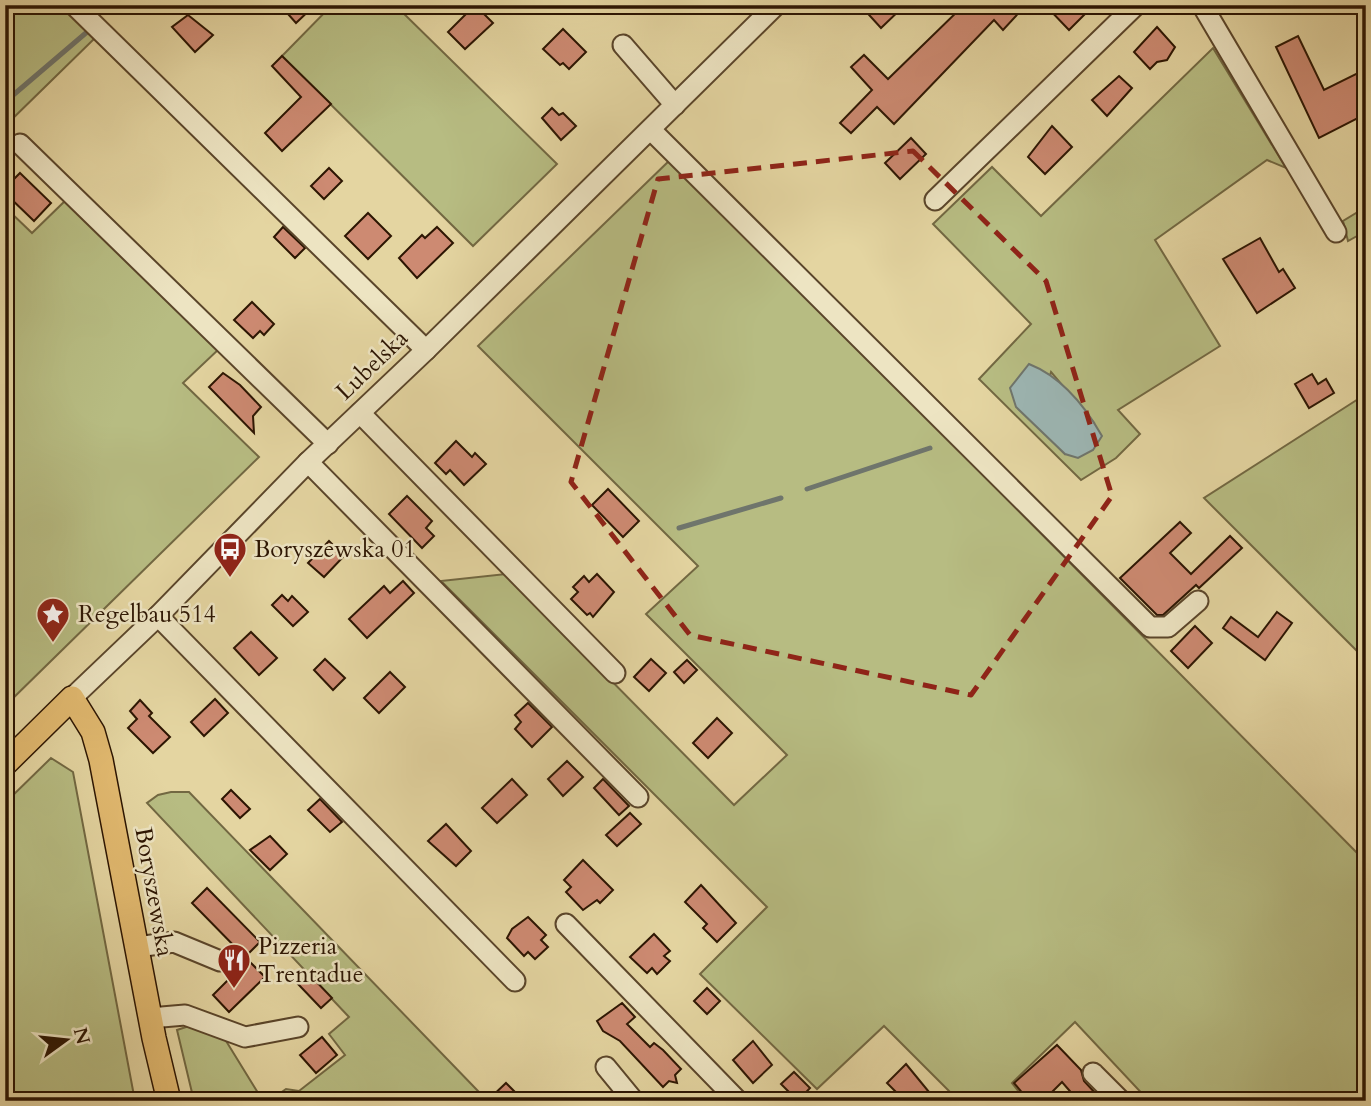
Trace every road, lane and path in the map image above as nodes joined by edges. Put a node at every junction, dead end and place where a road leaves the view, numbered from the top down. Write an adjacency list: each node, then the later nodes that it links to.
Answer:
1 (776, 5): 6 (street, Lubelska)
2 (1136, 5): 9 (street)
3 (1202, 5): 10 (street)
4 (83, 15): 11 (street)
5 (623, 46): 6 (street)
6 (675, 105): 7 (street, Lubelska)
7 (651, 130): 11 (street, Lubelska); 15 (street)
8 (20, 144): 13 (street)
9 (935, 200)
10 (1336, 232)
11 (426, 350): 12 (street, Lubelska)
12 (360, 413): 13 (street, Lubelska); 17 (street)
13 (328, 444): 14 (street, Lubelska)
14 (308, 462): 16 (street, Lubelska); 20 (street)
15 (1198, 601)
16 (158, 616): 18 (street, Lubelska); 24 (street)
17 (615, 673)
18 (72, 698): 19 (main road, Lubelska); 22 (main road, Boryszewska)
19 (5, 764)
20 (638, 797)
21 (566, 924): 31 (street)
22 (137, 947): 23 (street); 25 (main road, Boryszewska)
23 (220, 961)
24 (516, 981)
25 (150, 1018): 26 (street); 29 (main road, Boryszewska)
26 (298, 1027)
27 (606, 1067): 30 (street)
28 (1093, 1073): 32 (street)
29 (169, 1101)
30 (634, 1101)
31 (738, 1101)
32 (1121, 1101)

